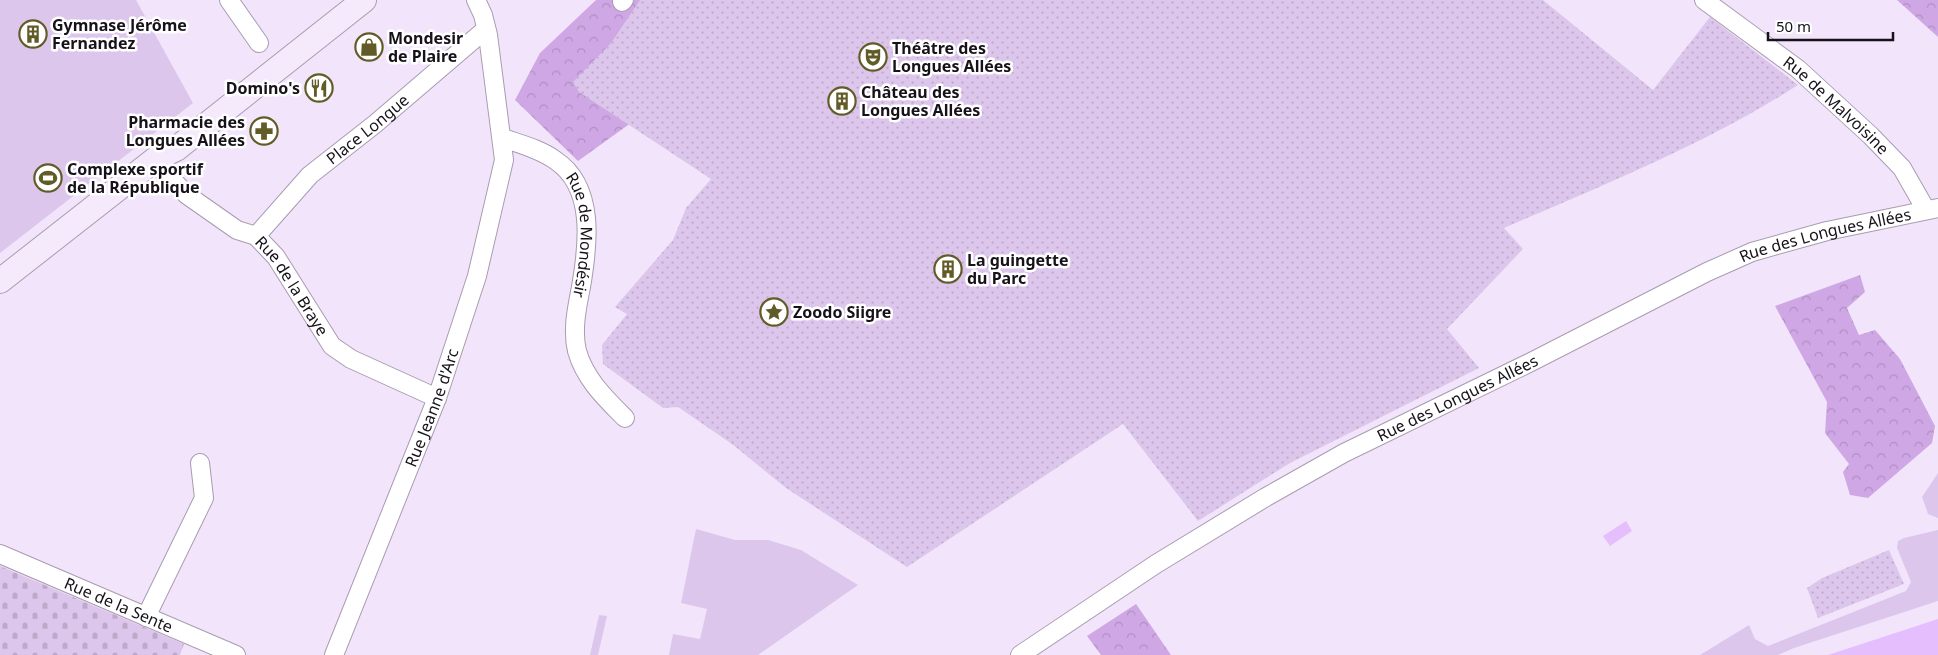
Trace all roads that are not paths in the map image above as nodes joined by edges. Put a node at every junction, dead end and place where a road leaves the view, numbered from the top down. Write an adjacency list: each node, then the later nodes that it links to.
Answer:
1 (229, 0): 7 (street)
2 (340, 0): 9 (main road)
3 (364, 0): 9 (main road)
4 (476, 0): 6 (street)
5 (1704, 0): 10 (street, Rue de Malvoisine)
6 (486, 29): 8 (street); 11 (street, Place Longue)
7 (259, 43)
8 (504, 145): 13 (street, Rue Jeanne d'Arc); 14 (street, Rue de Mondésir)
9 (155, 160): 11 (street, Rue de la Braye); 12 (main road)
10 (1932, 209): 20 (street, Rue des Longues Allées)
11 (256, 236): 13 (street, Rue de la Braye)
12 (0, 282)
13 (437, 398): 19 (street, Rue Jeanne d'Arc)
14 (625, 418)
15 (200, 463): 17 (street)
16 (0, 554): 17 (street, Rue de la Sente)
17 (146, 617): 18 (street, Rue de la Sente)
18 (236, 655)
19 (334, 655)
20 (1020, 655)

